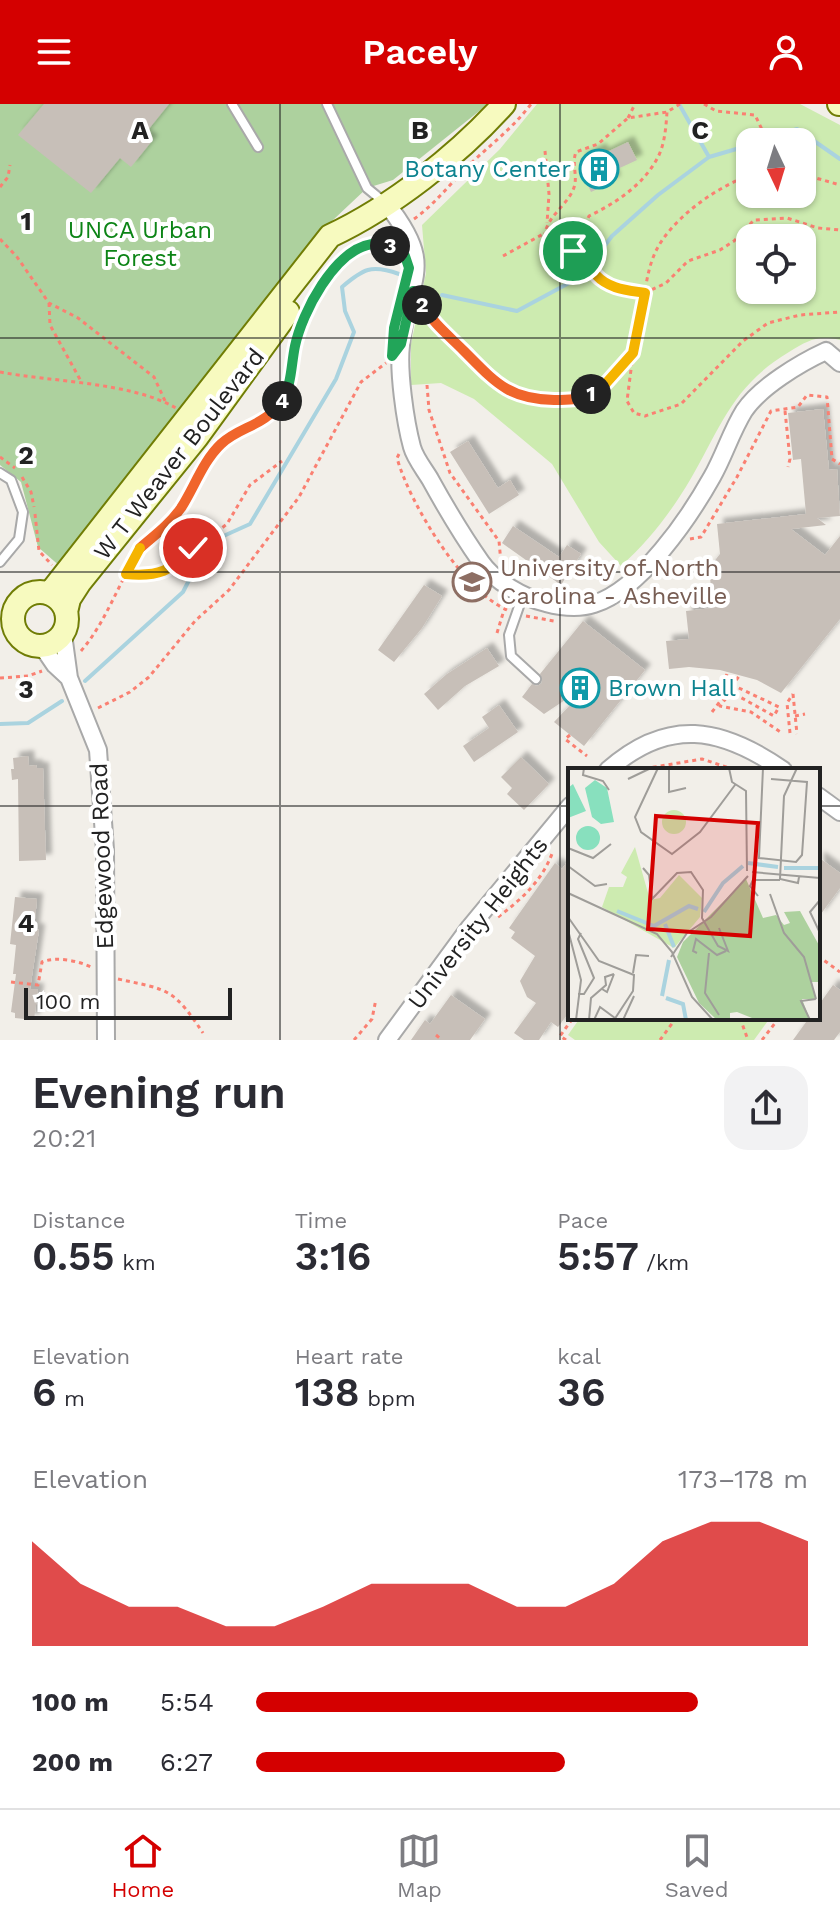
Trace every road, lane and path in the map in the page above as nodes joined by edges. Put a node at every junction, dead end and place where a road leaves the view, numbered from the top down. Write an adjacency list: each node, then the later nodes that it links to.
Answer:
1 (232, 104): 11 (lane)
2 (327, 104): 18 (lane)
3 (504, 104): 18 (main road, W T Weaver Boulevard)
4 (531, 104): 21 (path)
5 (635, 104): 9 (path)
6 (680, 104): 8 (path)
7 (704, 104): 10 (path)
8 (667, 112): 9 (path); 28 (path)
9 (628, 118): 20 (path)
10 (762, 128)
11 (258, 147)
12 (545, 151): 20 (path)
13 (10, 165): 17 (path)
14 (816, 178): 16 (path)
15 (736, 182): 30 (path)
16 (840, 185)
17 (0, 187)
18 (386, 203): 19 (main road, W T Weaver Boulevard); 21 (street)
19 (357, 223): 49 (main road, W T Weaver Boulevard); 55 (main road, W T Weaver Boulevard)
20 (547, 225): 23 (path)
21 (404, 226): 25 (path); 29 (street)
22 (840, 230): 30 (path)
23 (545, 233): 27 (path); 28 (path)
24 (0, 239): 31 (path)
25 (373, 244): 26 (path); 48 (path)
26 (405, 256)
27 (503, 256)
28 (581, 256): 30 (path)
29 (413, 291): 33 (path); 50 (street)
30 (645, 293): 33 (path)
31 (49, 303): 37 (path); 37 (path)
32 (840, 312): 33 (path)
33 (633, 353)
34 (840, 363): 50 (street)
35 (392, 368): 64 (path)
36 (0, 372): 37 (path)
37 (83, 384)
38 (427, 385): 47 (path)
39 (785, 411): 42 (path); 43 (path); 45 (path)
40 (402, 448): 51 (path)
41 (282, 461): 48 (path)
42 (840, 464)
43 (788, 467)
44 (0, 473): 46 (lane)
45 (685, 540)
46 (0, 562)
47 (501, 564)
48 (126, 574): 58 (path)
49 (50, 593): 53 (main road); 55 (main road)
50 (519, 593): 51 (path); 52 (lane)
51 (504, 609): 52 (path); 56 (path)
52 (515, 612): 54 (path); 62 (lane)
53 (7, 622): 57 (main road)
54 (561, 622)
55 (64, 623): 57 (main road); 58 (street)
56 (497, 633)
57 (42, 646): 58 (street, Edgewood Road)
58 (62, 662): 61 (path); 64 (street, Edgewood Road)
59 (727, 674): 67 (path)
60 (740, 675): 63 (path, bridge)
61 (0, 678)
62 (536, 679)
63 (712, 712)
64 (82, 713): 96 (street, Edgewood Road)
65 (805, 714): 66 (path)
66 (795, 716): 68 (path); 69 (path)
67 (782, 733)
68 (790, 733)
69 (797, 734)
70 (570, 735): 71 (path)
71 (587, 756)
72 (611, 768): 75 (street)
73 (649, 768): 74 (path)
74 (729, 768)
75 (780, 768)
76 (820, 797): 78 (street)
77 (568, 808): 98 (street, University Heights)
78 (840, 812)
79 (555, 847): 80 (path)
80 (489, 924)
81 (820, 957): 82 (path)
82 (823, 959): 83 (path); 85 (path)
83 (820, 963)
84 (85, 964): 87 (path)
85 (840, 972)
86 (113, 977): 93 (path)
87 (11, 982)
88 (376, 999): 97 (path)
89 (572, 1020): 95 (path)
90 (675, 1020): 101 (path)
91 (741, 1020): 102 (path)
92 (777, 1020): 103 (path)
93 (203, 1033)
94 (436, 1035): 99 (path)
95 (559, 1038): 100 (path)
96 (106, 1040)
97 (354, 1040)
98 (387, 1040)
99 (442, 1040)
100 (566, 1040)
101 (660, 1040)
102 (748, 1040)
103 (762, 1040)

